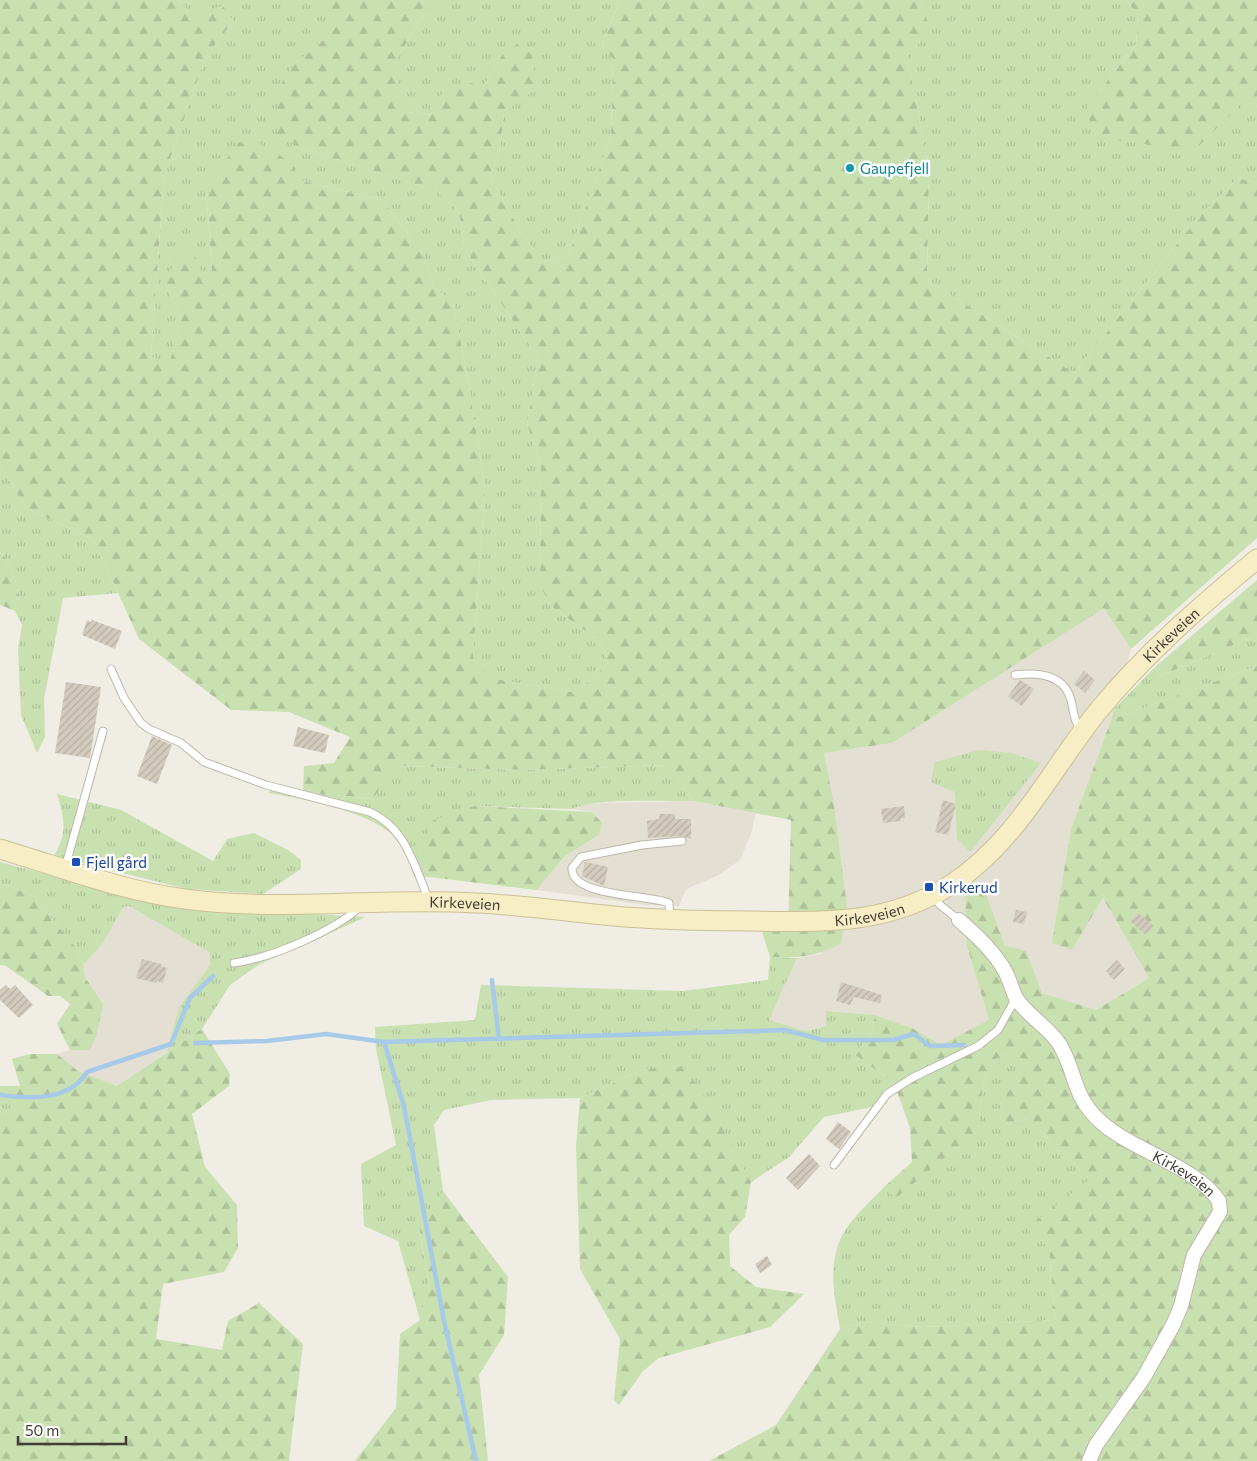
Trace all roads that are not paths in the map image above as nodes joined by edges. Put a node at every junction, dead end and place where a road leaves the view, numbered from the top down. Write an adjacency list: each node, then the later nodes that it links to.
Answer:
1 (1257, 559): 5 (main road, Kirkeveien)
2 (111, 669): 11 (lane)
3 (1015, 675): 5 (lane)
4 (103, 730): 8 (lane)
5 (1082, 732): 9 (main road, Kirkeveien)
6 (682, 841): 12 (lane)
7 (0, 849): 8 (main road, Kirkeveien)
8 (65, 868): 10 (main road, Kirkeveien)
9 (932, 895): 12 (main road, Kirkeveien); 13 (lane, Kirkeveien)
10 (366, 902): 11 (main road, Kirkeveien); 14 (lane)
11 (427, 902): 12 (main road, Kirkeveien)
12 (670, 920)
13 (958, 920): 15 (street, Kirkeveien)
14 (234, 963)
15 (1016, 998): 16 (lane); 17 (street, Kirkeveien)
16 (834, 1165)
17 (1090, 1461)

